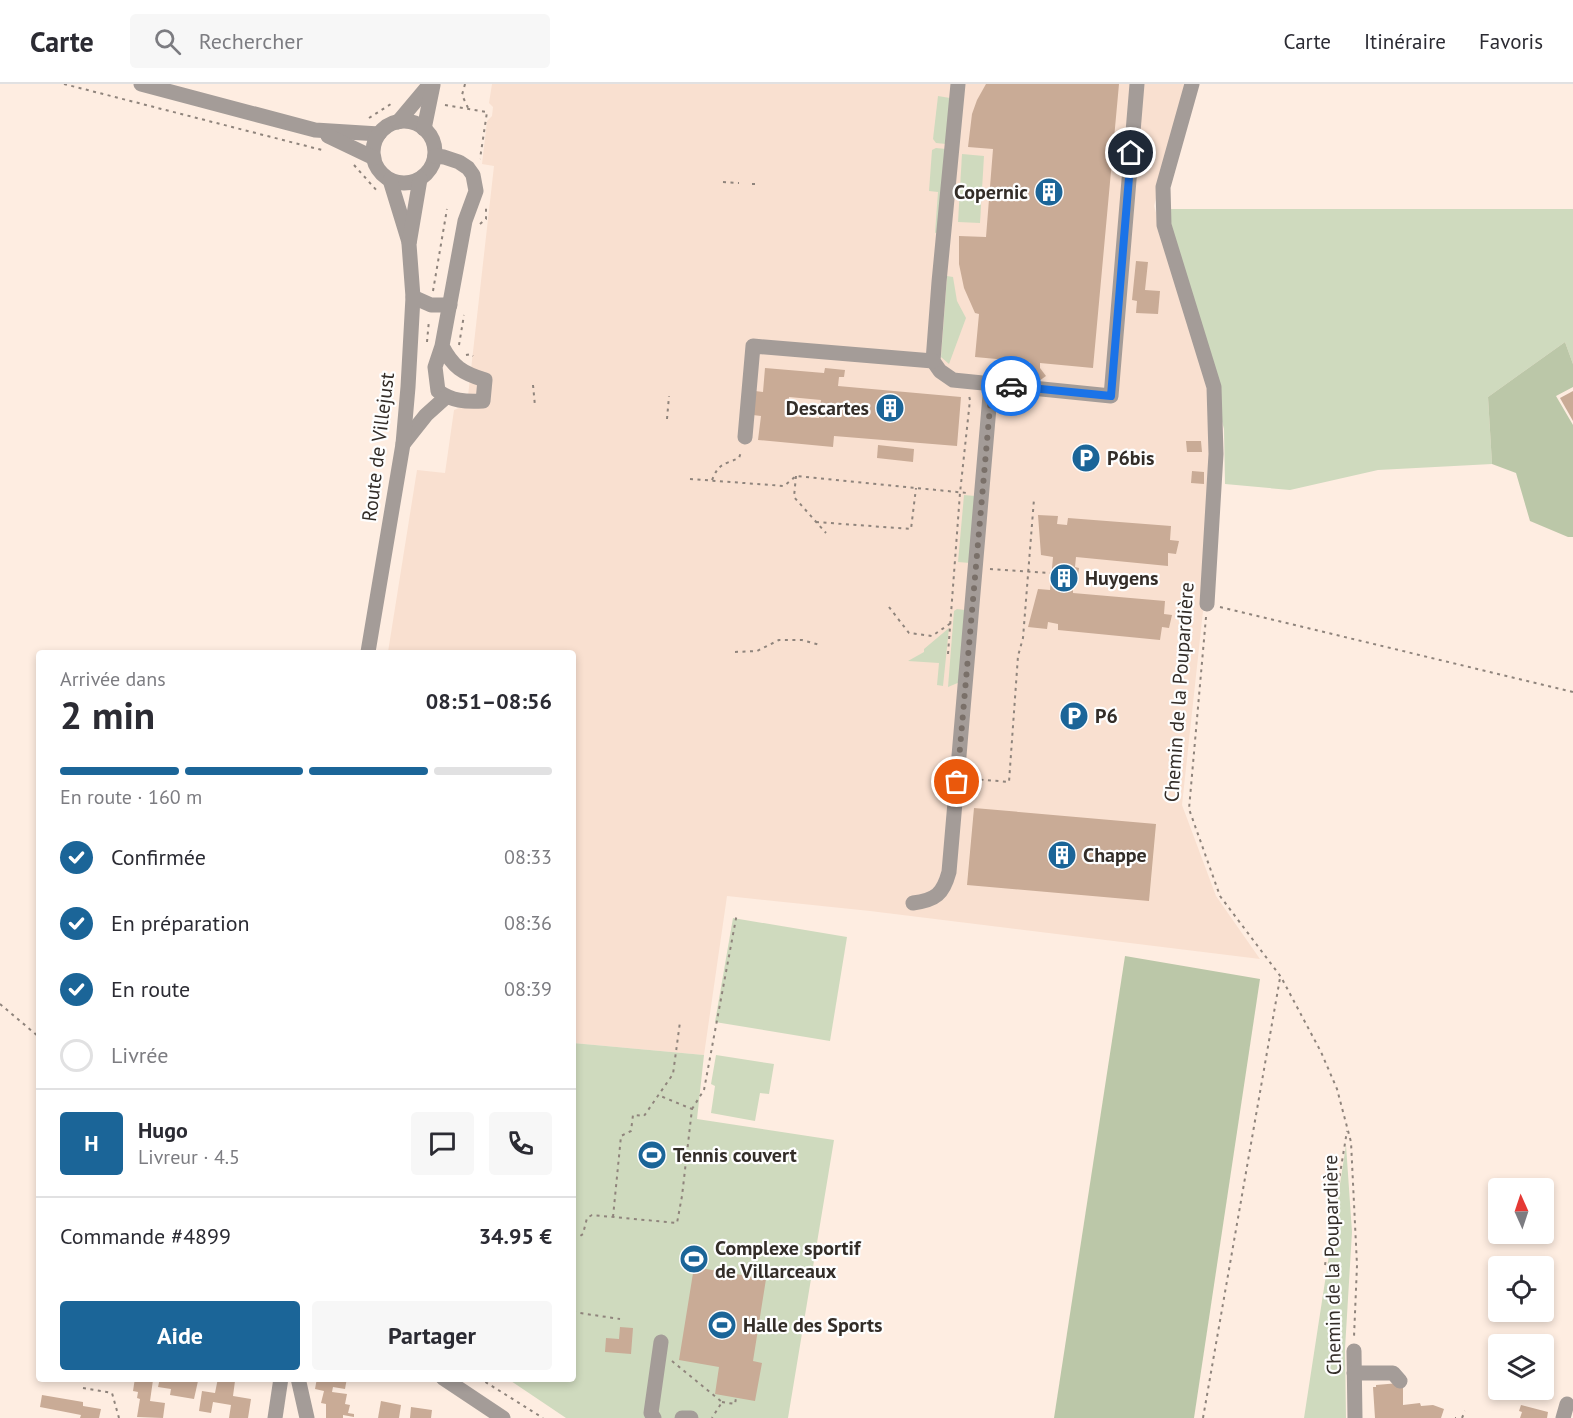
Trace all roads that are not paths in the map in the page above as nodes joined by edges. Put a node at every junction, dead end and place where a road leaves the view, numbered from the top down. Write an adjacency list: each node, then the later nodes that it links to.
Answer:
1 (141, 84): 8 (street)
2 (432, 84): 6 (street); 7 (street)
3 (958, 84): 18 (street)
4 (1137, 84): 19 (street)
5 (1192, 84): 23 (street, Chemin de la Poupardière)
6 (398, 122): 7 (street); 9 (street)
7 (424, 129): 10 (street)
8 (315, 130): 9 (street); 11 (street)
9 (379, 134): 11 (street)
10 (435, 156): 12 (street); 16 (street)
11 (374, 158): 13 (street)
12 (420, 179): 13 (street); 14 (street, Route de Villejust)
13 (390, 180): 14 (street, Route de Villejust)
14 (410, 244): 15 (street, Route de Villejust)
15 (413, 297): 16 (street); 22 (street, Route de Villejust)
16 (450, 305): 17 (street)
17 (442, 346): 20 (street); 20 (street)
18 (933, 361): 19 (street); 21 (street)
19 (992, 384): 25 (street)
20 (446, 397): 22 (street)
21 (744, 442)
22 (403, 444): 24 (street, Route de Villejust)
23 (1207, 604)
24 (368, 650)
25 (913, 903)
26 (661, 1347): 36 (street)
27 (1354, 1351): 28 (street, Chemin de la Poupardière)
28 (1354, 1373): 29 (street); 39 (street, Chemin de la Poupardière)
29 (1400, 1381)
30 (280, 1382): 33 (street)
31 (299, 1382): 34 (street)
32 (449, 1382): 35 (street)
33 (275, 1418)
34 (307, 1418)
35 (503, 1418)
36 (654, 1418)
37 (682, 1418): 38 (street)
38 (691, 1418)
39 (1355, 1418)

